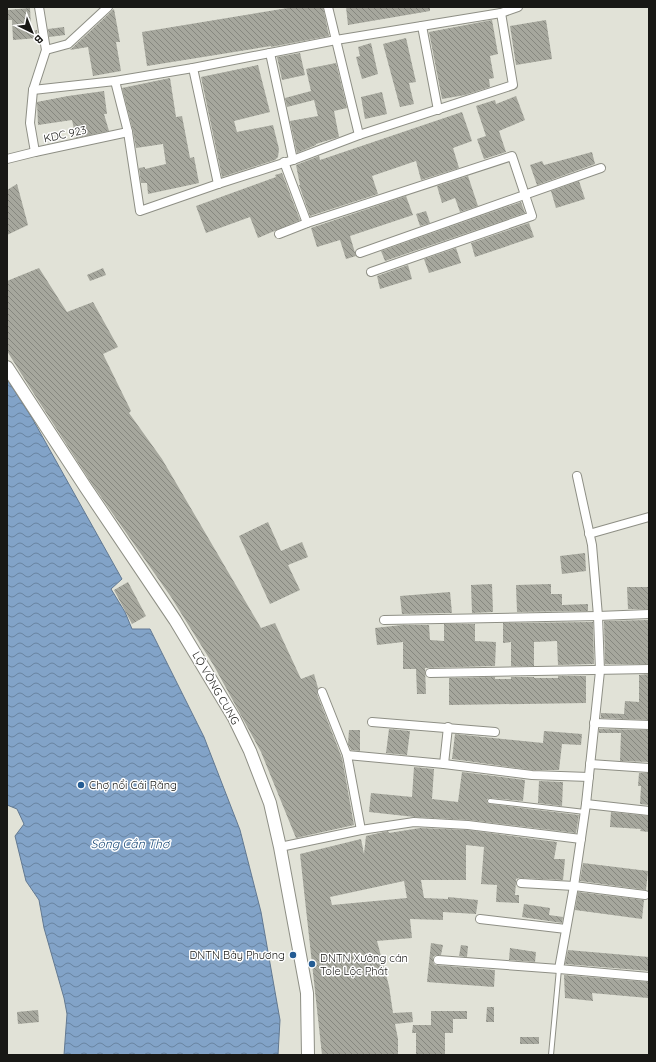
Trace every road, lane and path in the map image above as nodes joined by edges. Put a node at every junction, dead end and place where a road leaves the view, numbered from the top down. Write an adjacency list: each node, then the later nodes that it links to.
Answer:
1 (39, 7): 8 (street)
2 (108, 7): 8 (street)
3 (328, 7): 7 (street)
4 (518, 7): 5 (street)
5 (501, 13): 6 (street); 13 (street)
6 (422, 26): 7 (street); 13 (street)
7 (336, 40): 9 (street); 15 (street)
8 (46, 50): 12 (street)
9 (270, 53): 10 (street); 18 (street)
10 (193, 68): 11 (street); 21 (street)
11 (115, 81): 12 (street); 14 (street)
12 (33, 90): 16 (street)
13 (438, 110): 15 (street)
14 (128, 132): 16 (street, KDC 923); 21 (street)
15 (359, 135): 18 (street)
16 (35, 152): 17 (street, KDC 923)
17 (7, 160)
18 (293, 160): 19 (street)
19 (284, 162): 21 (street); 23 (street)
20 (601, 168): 22 (street)
21 (218, 184)
22 (525, 195): 23 (street); 25 (street); 26 (street)
23 (307, 223): 24 (street)
24 (279, 234)
25 (360, 253)
26 (371, 272)
27 (7, 368): 53 (main road, LỘ VÒNG CUNG)
28 (577, 476): 30 (street)
29 (649, 517): 30 (street)
30 (589, 534): 32 (street)
31 (649, 614): 32 (street)
32 (598, 616): 33 (street); 35 (street)
33 (384, 620)
34 (649, 669): 35 (street)
35 (600, 671): 36 (street); 39 (street)
36 (430, 673)
37 (322, 692): 43 (street)
38 (372, 722): 41 (street)
39 (594, 723): 40 (street); 45 (street)
40 (649, 725)
41 (448, 727): 42 (street); 44 (street)
42 (495, 732)
43 (347, 755): 44 (street); 51 (street)
44 (444, 764): 47 (street)
45 (590, 764): 46 (street); 47 (street)
46 (649, 768)
47 (589, 777): 49 (street)
48 (490, 801): 49 (lane)
49 (586, 808): 50 (street); 52 (street)
50 (649, 811)
51 (361, 830): 52 (street); 53 (street)
52 (581, 839): 55 (street)
53 (280, 847): 62 (main road, LỘ VÒNG CUNG)
54 (521, 882): 55 (street)
55 (574, 886): 56 (street); 58 (street)
56 (645, 895)
57 (480, 919): 58 (street)
58 (566, 929): 60 (street)
59 (438, 960): 60 (street)
60 (559, 969): 61 (street); 63 (lane)
61 (649, 977)
62 (308, 1055)
63 (551, 1055)

